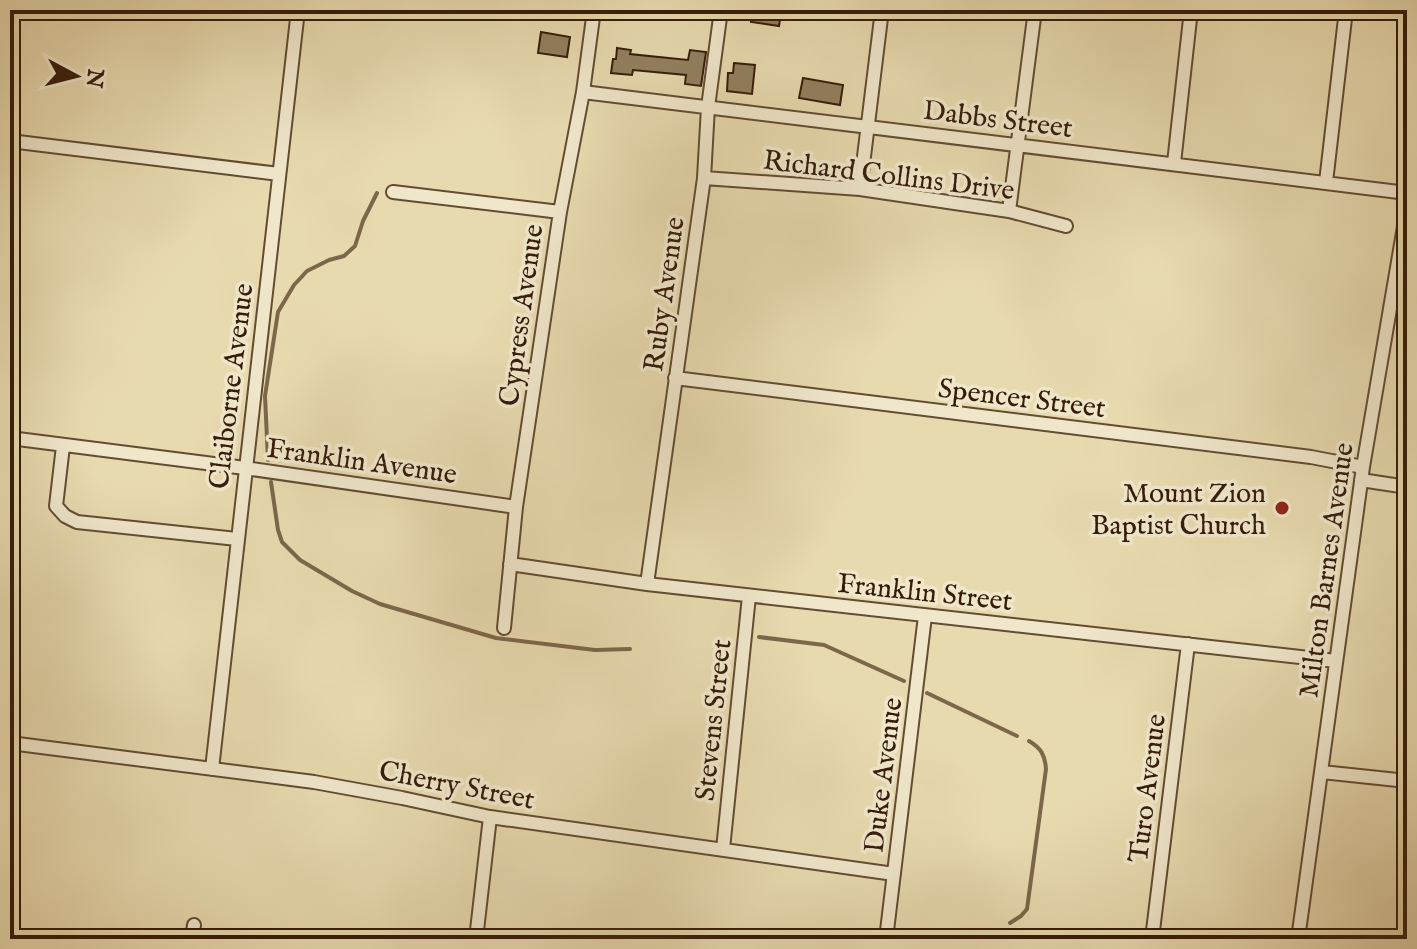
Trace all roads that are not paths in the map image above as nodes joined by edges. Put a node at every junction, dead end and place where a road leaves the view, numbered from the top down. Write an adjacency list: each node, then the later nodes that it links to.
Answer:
1 (298, 10): 14 (street, Claiborne Avenue)
2 (594, 10): 8 (street, Cypress Avenue)
3 (721, 10): 9 (street, Ruby Avenue)
4 (882, 10): 10 (street)
5 (1035, 10): 12 (street)
6 (1191, 10): 13 (street)
7 (1346, 10): 16 (street)
8 (583, 92): 9 (street, Dabbs Street); 22 (street, Cypress Avenue)
9 (708, 107): 10 (street, Dabbs Street); 15 (street, Ruby Avenue)
10 (869, 127): 12 (street, Dabbs Street); 17 (street)
11 (10, 141): 14 (street)
12 (1016, 146): 13 (street, Dabbs Street); 21 (street)
13 (1174, 163): 16 (street, Dabbs Street)
14 (279, 174): 27 (street, Claiborne Avenue)
15 (704, 178): 17 (street, Richard Collins Drive); 24 (street, Ruby Avenue)
16 (1326, 182): 19 (street, Dabbs Street)
17 (860, 189): 21 (street, Richard Collins Drive)
18 (393, 192): 22 (street)
19 (1407, 193)
20 (1407, 209): 28 (street, Milton Barnes Avenue)
21 (1009, 211): 23 (street, Richard Collins Drive)
22 (560, 212): 30 (street, Cypress Avenue)
23 (1066, 226)
24 (675, 378): 28 (street, Spencer Street); 33 (street, Ruby Avenue)
25 (10, 438): 26 (street, Franklin Avenue)
26 (63, 446): 27 (street, Franklin Avenue); 31 (street)
27 (245, 468): 30 (street, Franklin Avenue); 31 (street, Claiborne Avenue)
28 (1362, 474): 29 (street, Spencer Street); 38 (street, Milton Barnes Avenue)
29 (1407, 487)
30 (516, 507): 32 (street, Cypress Avenue)
31 (237, 539): 40 (street, Claiborne Avenue)
32 (510, 564): 33 (street, Franklin Street); 36 (street, Cypress Avenue)
33 (647, 584): 34 (street, Franklin Street)
34 (749, 596): 35 (street, Franklin Street); 44 (street, Stevens Street)
35 (925, 616): 37 (street, Franklin Street); 45 (street, Duke Avenue)
36 (504, 628)
37 (1188, 644): 38 (street, Franklin Street); 48 (street, Turo Avenue)
38 (1336, 661): 41 (street, Milton Barnes Avenue)
39 (10, 743): 40 (street, Cherry Street)
40 (212, 769): 43 (street, Cherry Street)
41 (1322, 772): 42 (street); 49 (street, Milton Barnes Avenue)
42 (1407, 781)
43 (490, 817): 44 (street, Cherry Street); 46 (street)
44 (723, 849): 45 (street, Cherry Street)
45 (894, 874): 47 (street, Duke Avenue)
46 (476, 939)
47 (886, 939)
48 (1152, 939)
49 (1298, 939)

